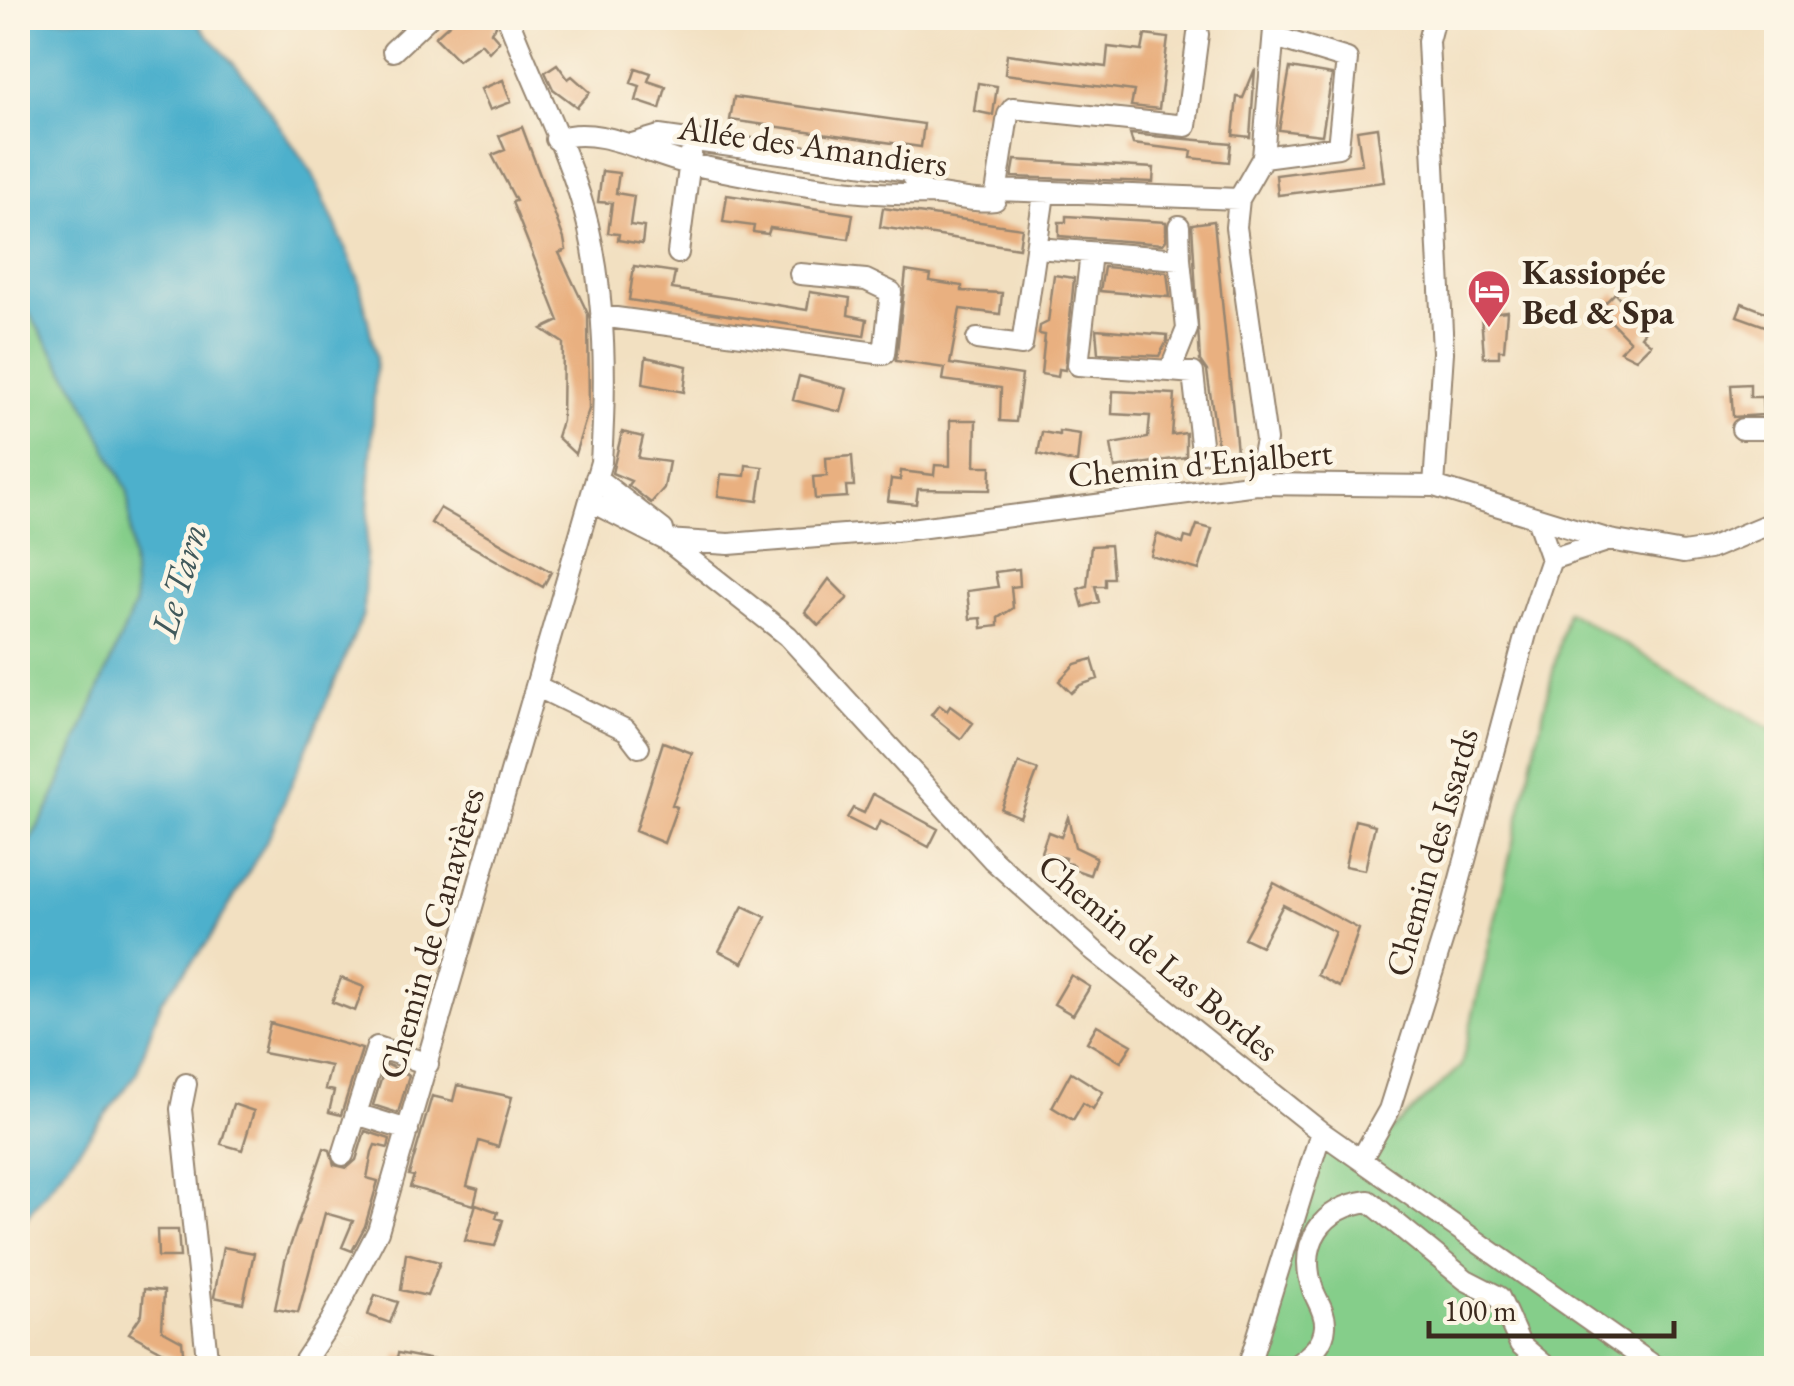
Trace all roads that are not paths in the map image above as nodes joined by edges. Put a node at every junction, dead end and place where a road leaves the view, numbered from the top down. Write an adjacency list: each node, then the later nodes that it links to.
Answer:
1 (428, 18): 6 (street)
2 (508, 18): 7 (street, Chemin de Canavières)
3 (1434, 18): 30 (street)
4 (1275, 27): 10 (street); 10 (street)
5 (1198, 34): 12 (street)
6 (392, 51)
7 (556, 139): 9 (street, Allée des Amandiers); 22 (street, Chemin de Canavières)
8 (692, 140): 9 (street); 11 (street); 13 (street)
9 (632, 144): 11 (street, Allée des Amandiers)
10 (1263, 157): 15 (street)
11 (691, 164): 13 (street, Allée des Amandiers); 18 (street)
12 (998, 190): 13 (street, Allée des Amandiers); 14 (street, Allée des Amandiers)
13 (926, 194)
14 (1044, 194): 15 (street, Allée des Amandiers); 17 (street)
15 (1238, 199): 29 (street)
16 (1179, 226): 20 (street)
17 (1036, 248): 19 (street); 23 (street)
18 (678, 253)
19 (1091, 254): 20 (street); 24 (street)
20 (1180, 259): 24 (street)
21 (800, 274): 22 (street)
22 (602, 316): 28 (street, Chemin de Canavières)
23 (976, 339)
24 (1170, 370): 27 (street)
25 (1742, 429): 26 (street)
26 (1776, 429)
27 (1202, 452)
28 (596, 478): 31 (street, Chemin de Canavières); 34 (street)
29 (1257, 484): 30 (street, Chemin d'Enjalbert); 34 (street, Chemin d'Enjalbert)
30 (1434, 486): 32 (street, Chemin d'Enjalbert)
31 (590, 501): 34 (street, Chemin d'Enjalbert); 37 (street, Chemin de Canavières)
32 (1538, 518): 35 (street, Chemin d'Enjalbert); 36 (street)
33 (1776, 521): 35 (street, Chemin d'Enjalbert)
34 (671, 540): 43 (street, Chemin de Las Bordes)
35 (1610, 540): 36 (street)
36 (1551, 559): 45 (street, Chemin des Issards)
37 (536, 686): 38 (street); 39 (street, Chemin de Canavières)
38 (639, 747)
39 (428, 1064): 41 (street); 42 (street, Chemin de Canavières)
40 (186, 1084): 46 (street)
41 (356, 1114): 42 (street); 44 (street)
42 (408, 1130): 47 (street, Chemin de Canavières)
43 (1321, 1132): 45 (street, Chemin de Las Bordes); 48 (street)
44 (343, 1155)
45 (1362, 1158): 51 (street, Chemin de Las Bordes)
46 (208, 1368)
47 (300, 1368)
48 (1248, 1368)
49 (1294, 1368): 50 (street)
50 (1548, 1368)
51 (1657, 1368)

